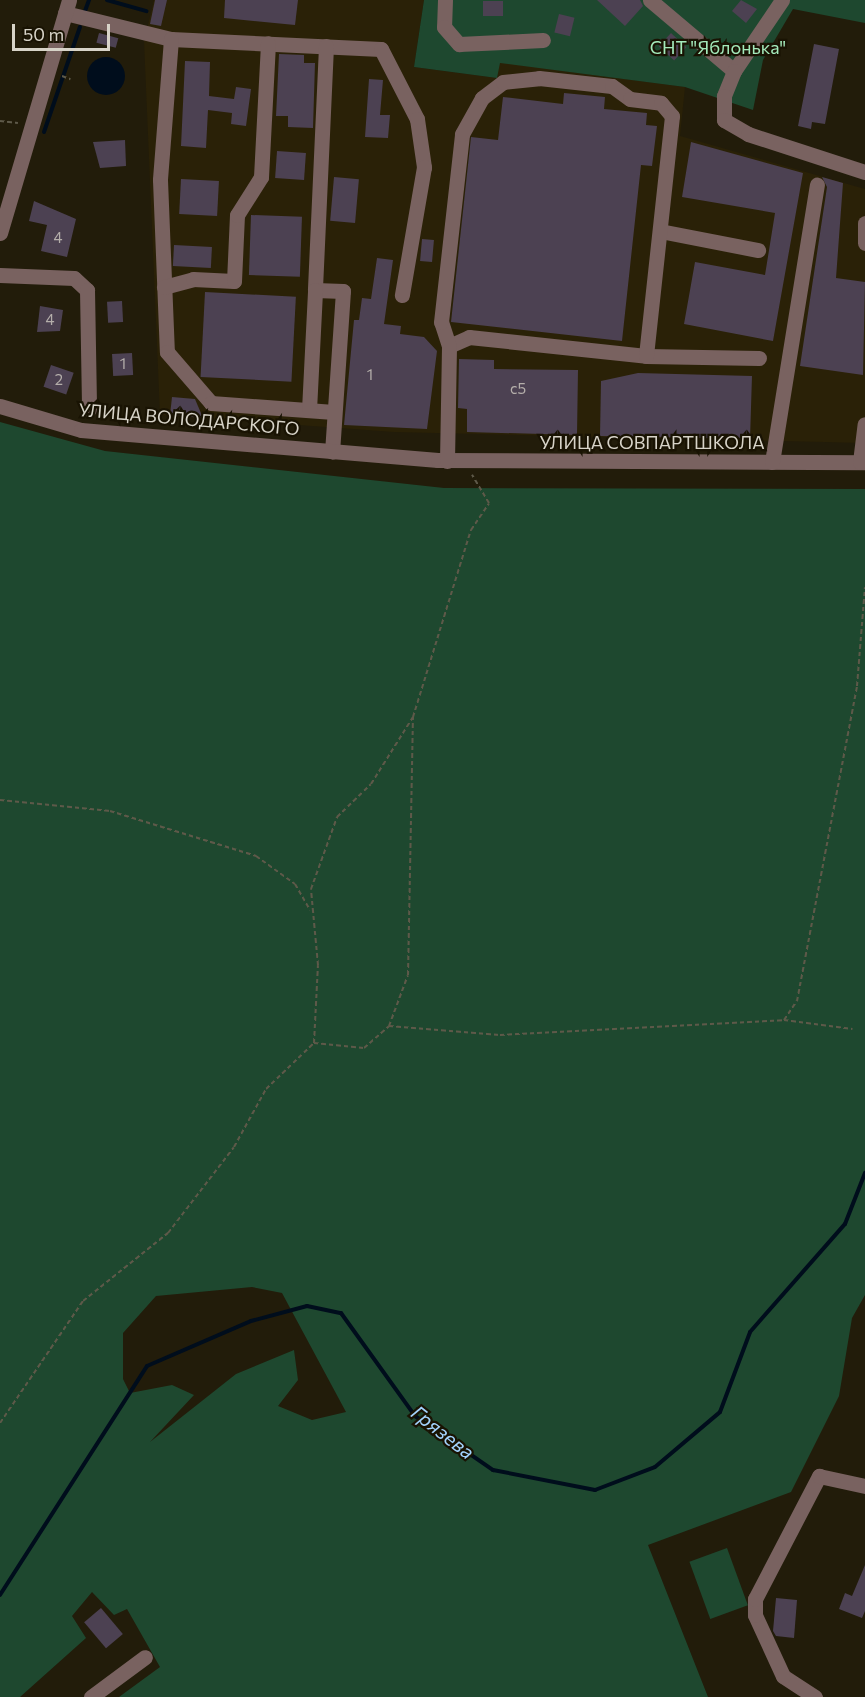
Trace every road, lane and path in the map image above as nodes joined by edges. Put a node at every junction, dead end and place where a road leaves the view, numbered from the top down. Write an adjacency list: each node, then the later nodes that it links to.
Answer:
1 (445, 0): 6 (street)
2 (650, 0): 9 (street)
3 (782, 0): 9 (street)
4 (67, 6): 5 (street); 13 (street)
5 (171, 39): 7 (street); 22 (street)
6 (543, 40)
7 (268, 44): 8 (street); 22 (street)
8 (326, 46): 23 (street); 24 (street)
9 (734, 71): 14 (street)
10 (59, 75): 11 (path)
11 (70, 79)
12 (0, 121): 13 (path)
13 (31, 125): 18 (street)
14 (865, 171)
15 (817, 185): 36 (street)
16 (865, 223): 19 (street)
17 (660, 231): 20 (street); 25 (street); 26 (street)
18 (0, 233)
19 (865, 243)
20 (758, 250)
21 (0, 274): 29 (street)
22 (164, 287): 30 (street)
23 (315, 290): 30 (street); 31 (street)
24 (402, 295)
25 (449, 346): 26 (street); 34 (street)
26 (646, 356): 27 (street)
27 (759, 358)
28 (0, 406): 33 (street, УЛИЦА ВОЛОДАРСКОГО)
29 (89, 408)
30 (309, 410): 31 (street)
31 (334, 412): 33 (street)
32 (865, 427): 37 (street)
33 (336, 452): 34 (street, УЛИЦА ВОЛОДАРСКОГО)
34 (442, 461): 35 (street, УЛИЦА СОВПАРТШКОЛА)
35 (463, 462): 36 (street, УЛИЦА СОВПАРТШКОЛА); 39 (path)
36 (772, 462): 37 (street, УЛИЦА СОВПАРТШКОЛА)
37 (862, 462)
38 (865, 587): 42 (path)
39 (412, 717): 41 (path); 43 (path)
40 (0, 800): 41 (path)
41 (311, 912): 45 (path)
42 (784, 1020): 43 (path); 44 (path)
43 (389, 1026): 45 (path)
44 (852, 1029)
45 (314, 1043): 46 (path)
46 (0, 1423)
47 (864, 1484): 50 (street)
48 (145, 1657): 49 (street)
49 (91, 1697)
50 (815, 1697)

